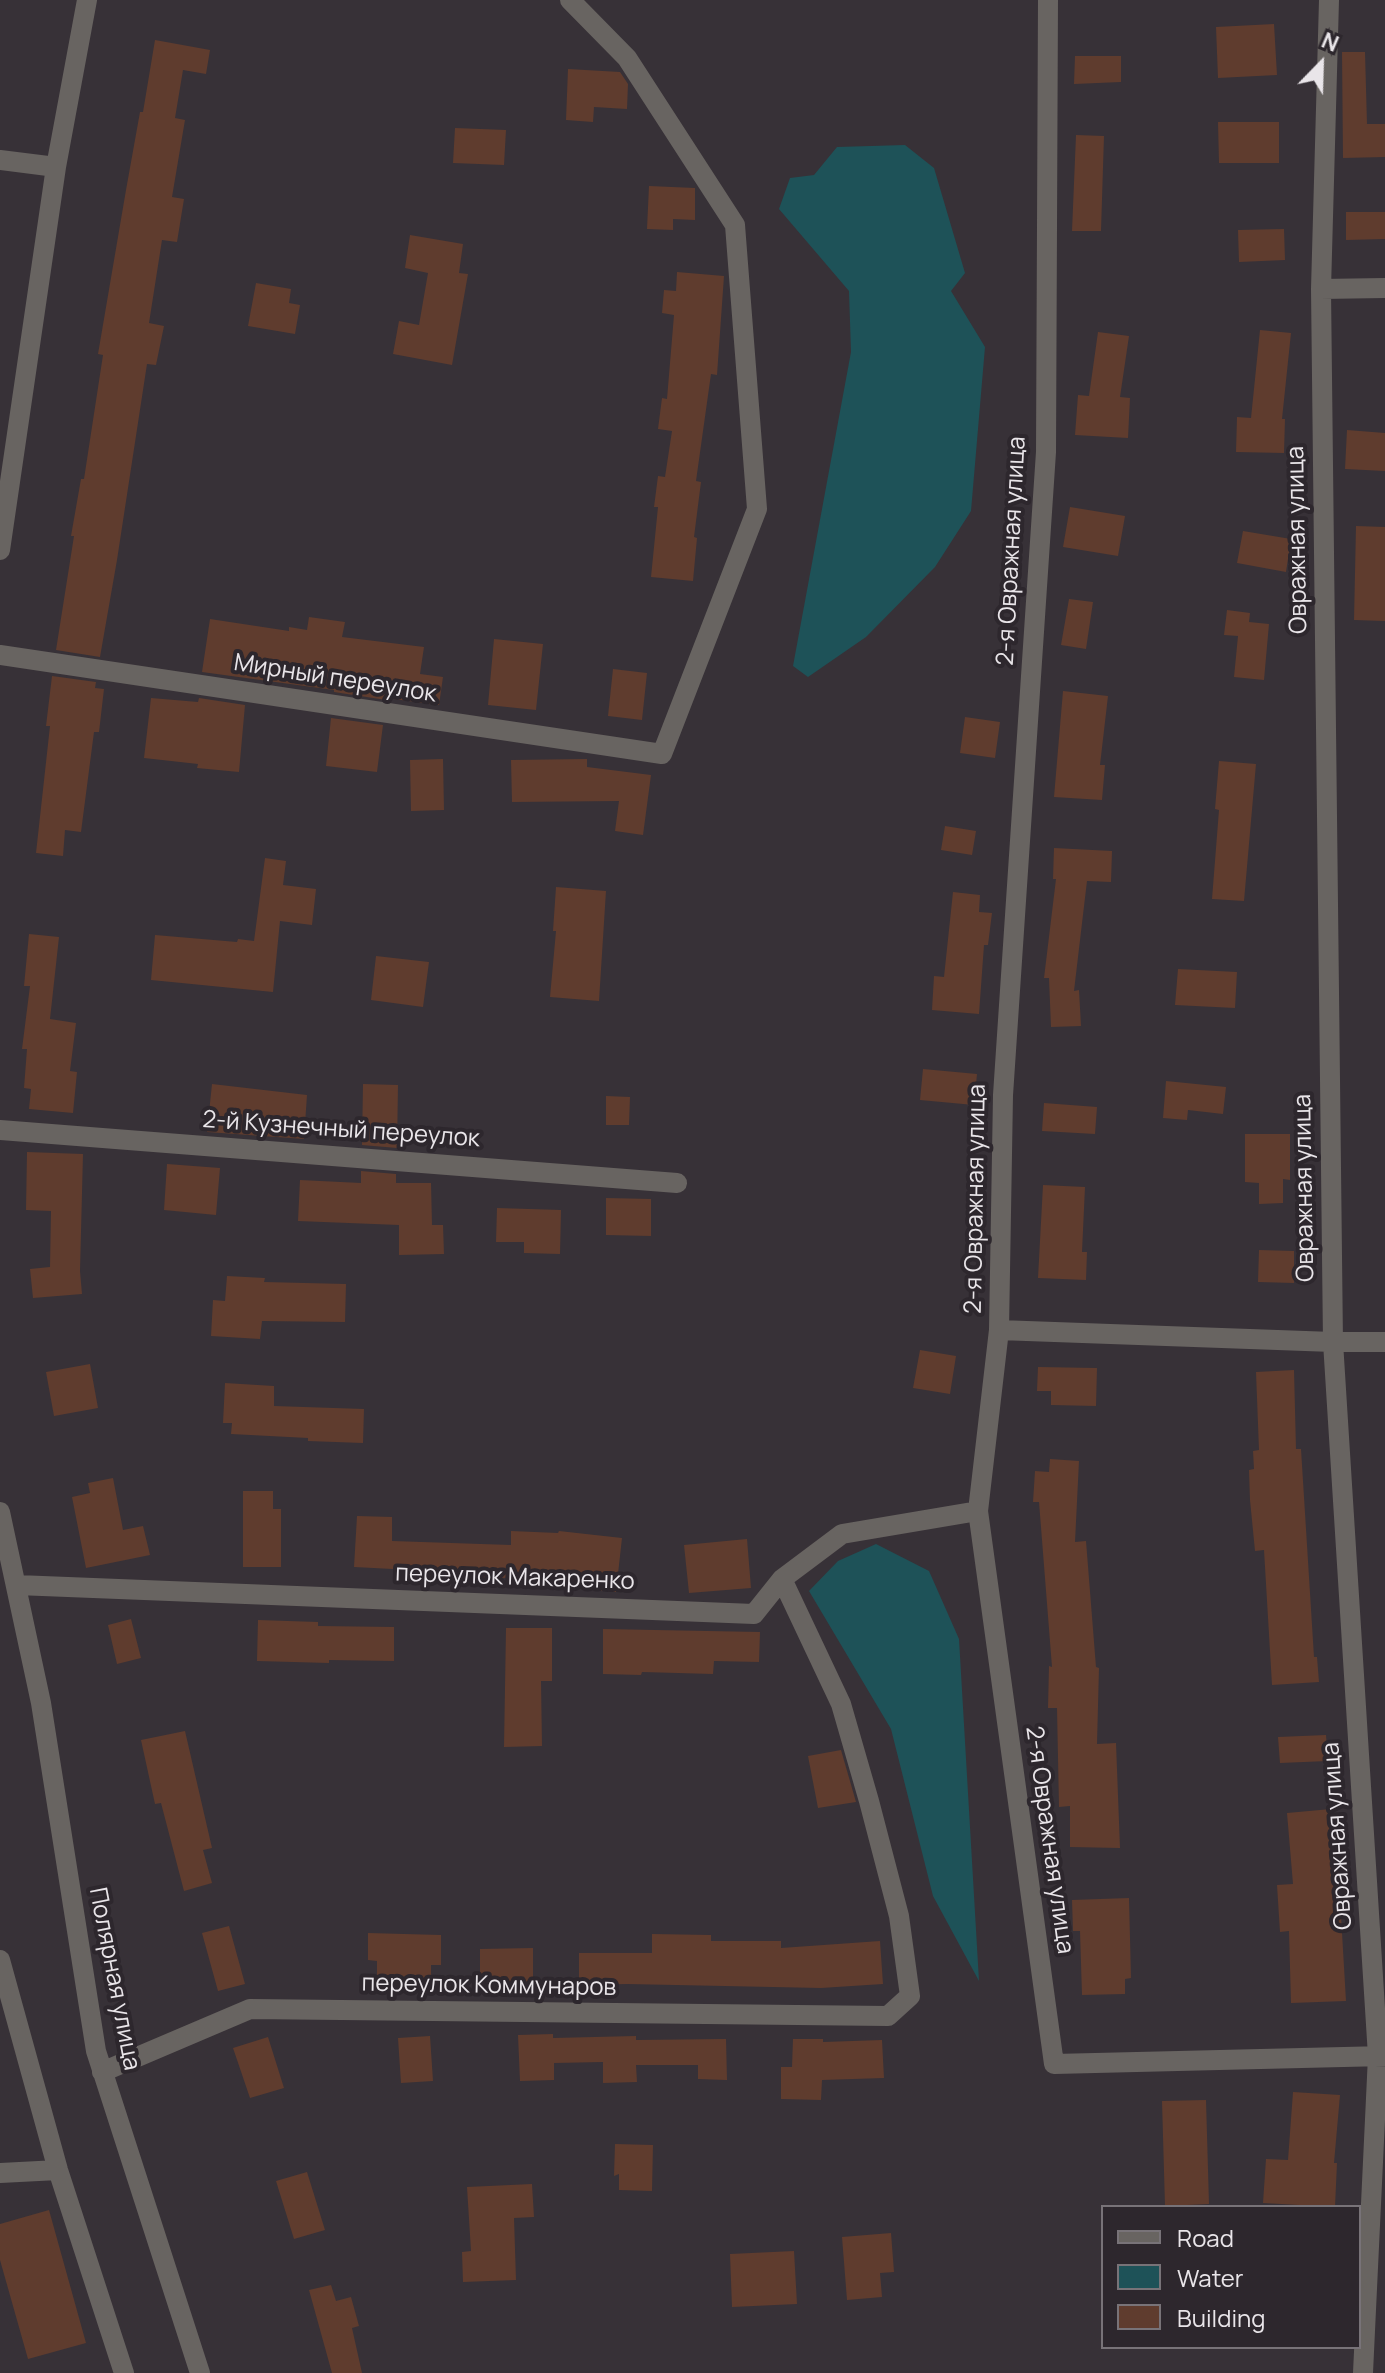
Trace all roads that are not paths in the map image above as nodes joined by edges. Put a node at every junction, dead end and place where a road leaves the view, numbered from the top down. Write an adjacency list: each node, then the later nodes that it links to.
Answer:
1 (87, 0): 6 (street)
2 (570, 0): 10 (street, Мирный переулок)
3 (1048, 0): 13 (street, 2-я Овражная улица)
4 (1329, 0): 8 (street, Овражная улица)
5 (0, 160): 6 (street)
6 (56, 167): 9 (street)
7 (1385, 288): 8 (street)
8 (1321, 289): 14 (street, Овражная улица)
9 (0, 550)
10 (0, 655)
11 (0, 1130): 12 (street, 2-й Кузнечный переулок)
12 (677, 1183)
13 (999, 1330): 14 (street); 16 (street, 2-я Овражная улица)
14 (1333, 1342): 15 (street); 21 (street, Овражная улица)
15 (1385, 1342)
16 (978, 1511): 18 (street, переулок Макаренко); 21 (street, 2-я Овражная улица)
17 (0, 1512): 19 (street, Полярная улица)
18 (782, 1579): 19 (street, переулок Макаренко); 22 (street, переулок Коммунаров)
19 (17, 1585): 22 (street, Полярная улица)
20 (0, 1960): 23 (street)
21 (1381, 2056): 27 (street, Овражная улица)
22 (102, 2072): 26 (street, Полярная улица)
23 (58, 2170): 24 (street); 25 (street)
24 (0, 2173)
25 (124, 2373)
26 (200, 2373)
27 (1363, 2373)

